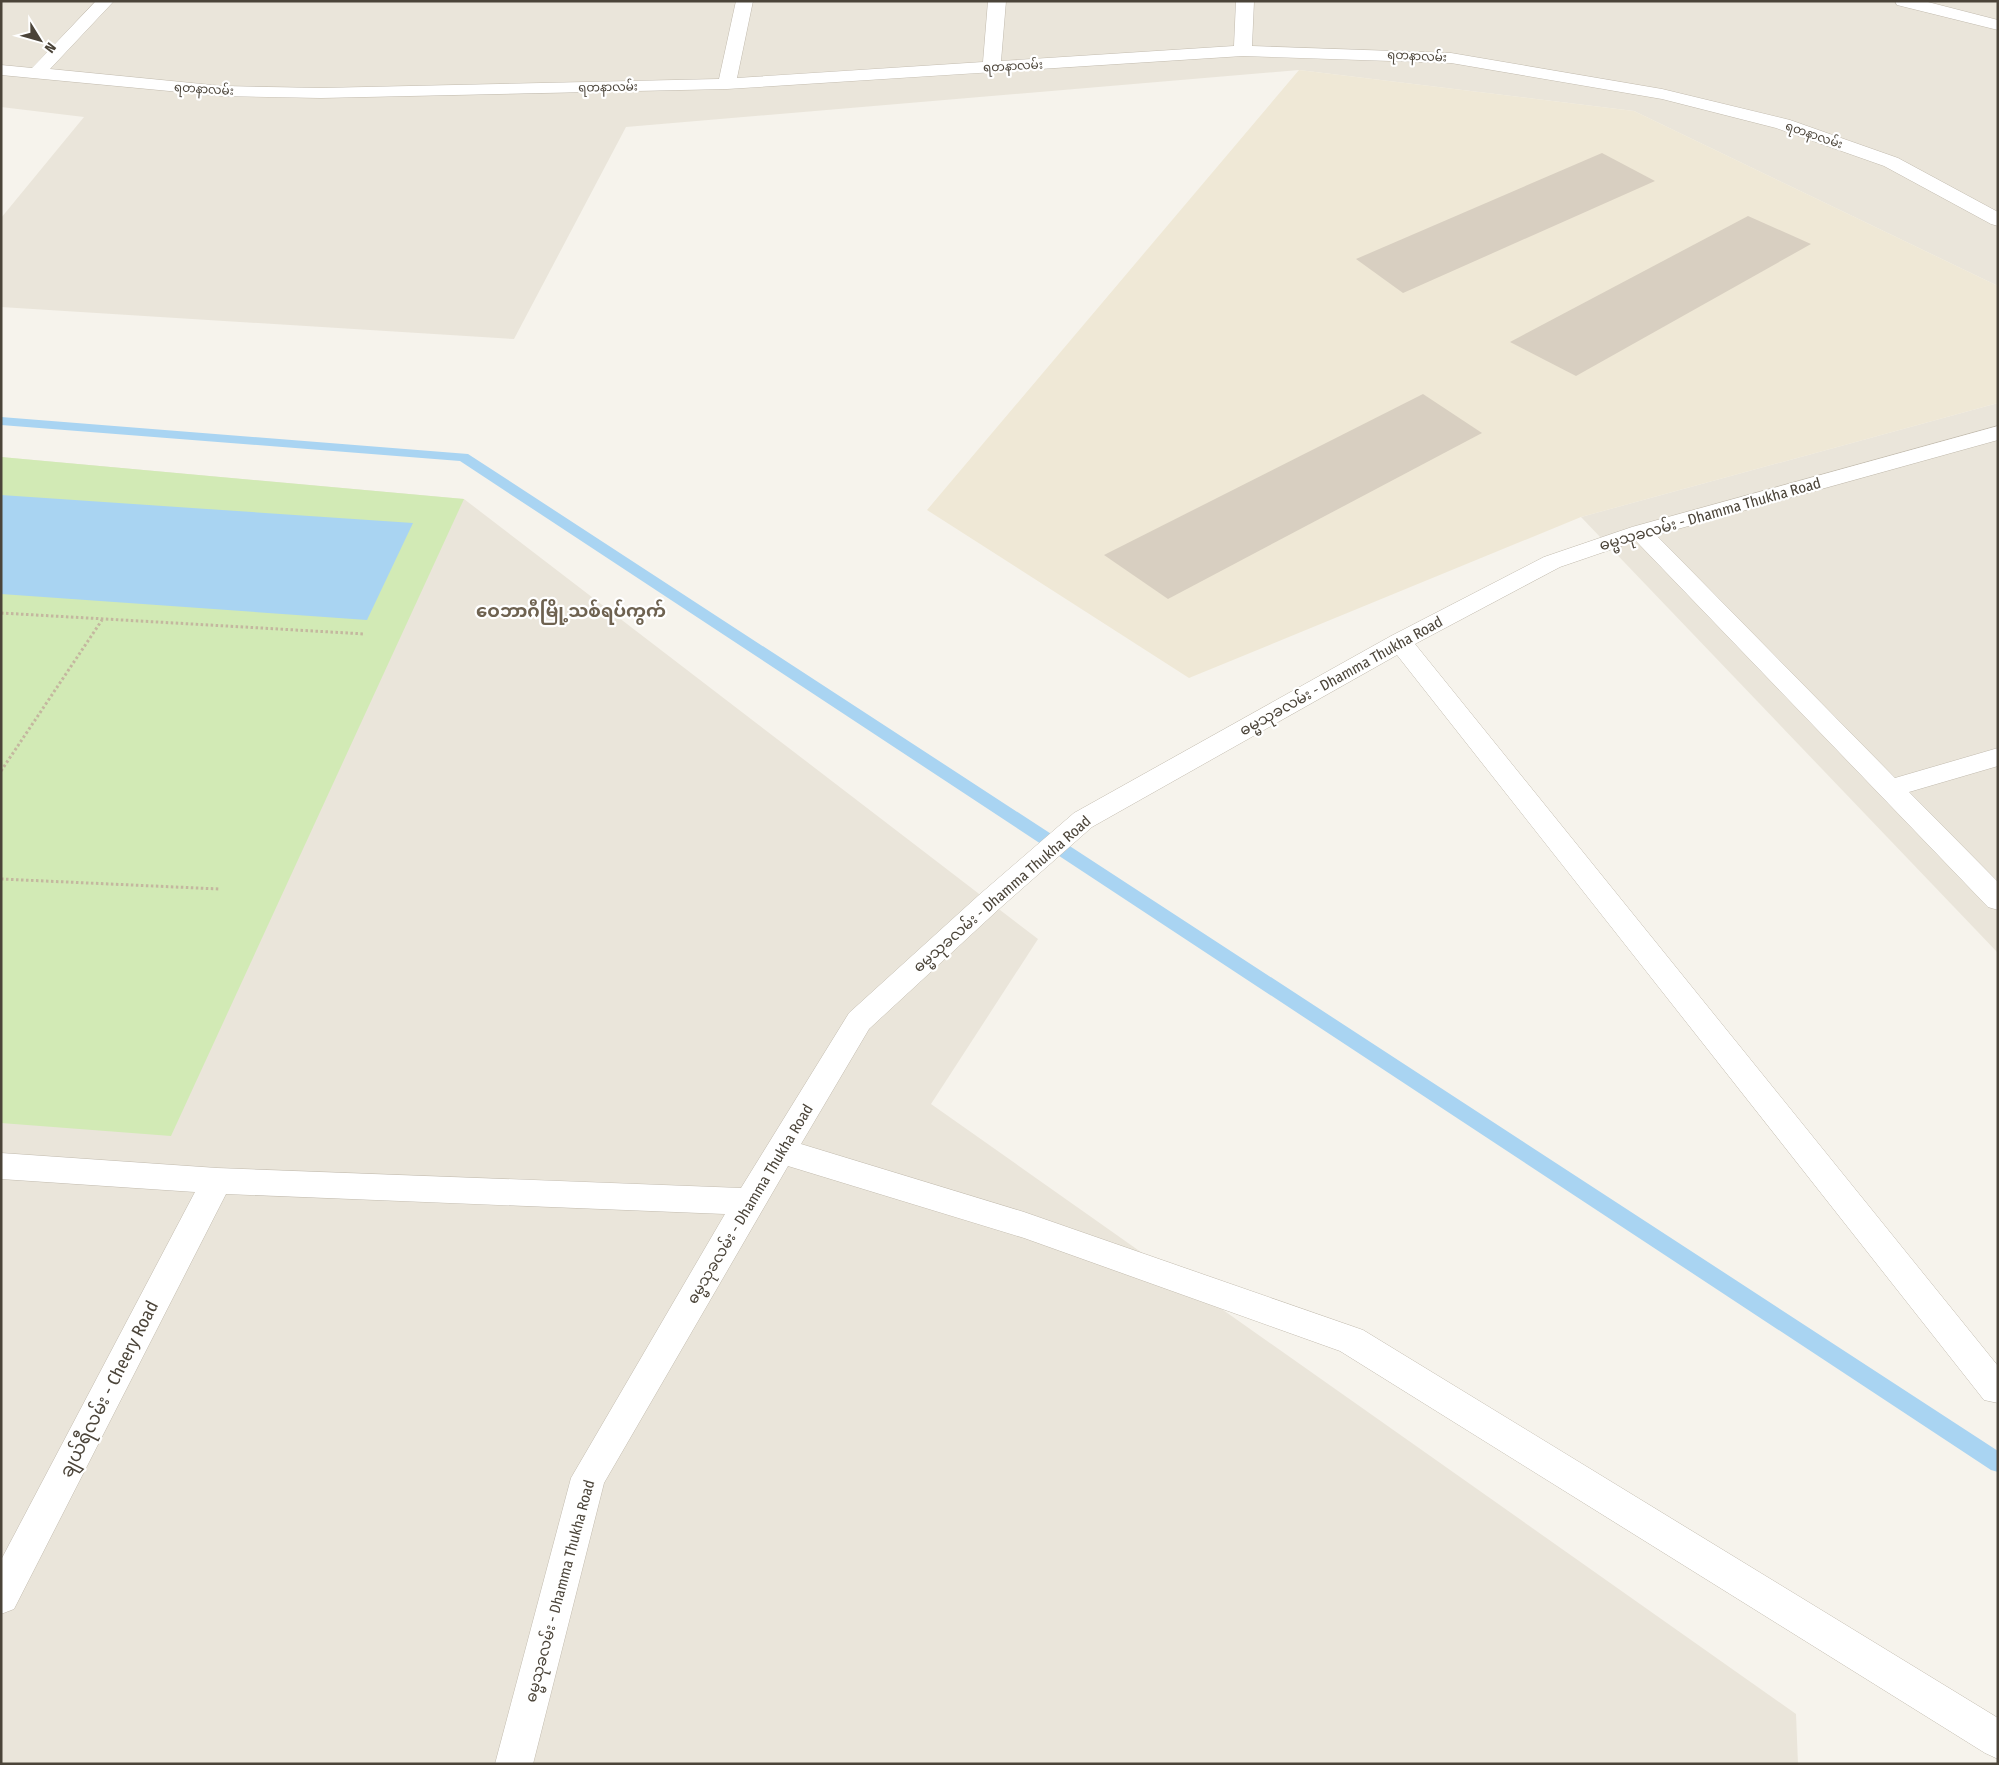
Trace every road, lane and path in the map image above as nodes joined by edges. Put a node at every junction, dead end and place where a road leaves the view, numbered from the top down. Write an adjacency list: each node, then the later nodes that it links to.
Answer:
1 (106, 1): 11 (street)
2 (746, 1): 12 (street)
3 (997, 1): 9 (street)
4 (1244, 1): 8 (street)
5 (1904, 1): 6 (street)
6 (1918, 4): 7 (street)
7 (1998, 25)
8 (1243, 51): 9 (street, ရတနာလမ်း); 13 (street, ရတနာလမ်း)
9 (991, 68): 12 (street, ရတနာလမ်း)
10 (1, 70): 11 (street, ရတနာလမ်း)
11 (37, 73): 12 (street, ရတနာလမ်း)
12 (726, 84)
13 (1998, 220)
14 (1998, 434): 15 (street, ဓမ္မသုခလမ်း - Dhamma Thukha Road)
15 (1640, 532): 19 (street, ဓမ္မသုခလမ်း - Dhamma Thukha Road); 22 (street)
16 (1, 613): 17 (path)
17 (102, 619): 18 (path); 21 (path)
18 (365, 634)
19 (1400, 642): 26 (street, ဓမ္မသုခလမ်း - Dhamma Thukha Road); 30 (street)
20 (1998, 757): 22 (street)
21 (1, 771)
22 (1888, 789): 25 (street)
23 (1, 879): 24 (path)
24 (219, 889)
25 (1998, 900)
26 (781, 1152): 29 (street, ဓမ္မသုခလမ်း - Dhamma Thukha Road); 32 (street)
27 (1, 1166): 28 (street)
28 (217, 1181): 29 (street); 31 (street, ချယ်ရီလမ်း - Cheery Road)
29 (749, 1202): 33 (street, ဓမ္မသုခလမ်း - Dhamma Thukha Road)
30 (1996, 1389)
31 (1, 1597)
32 (1998, 1740)
33 (514, 1764)

